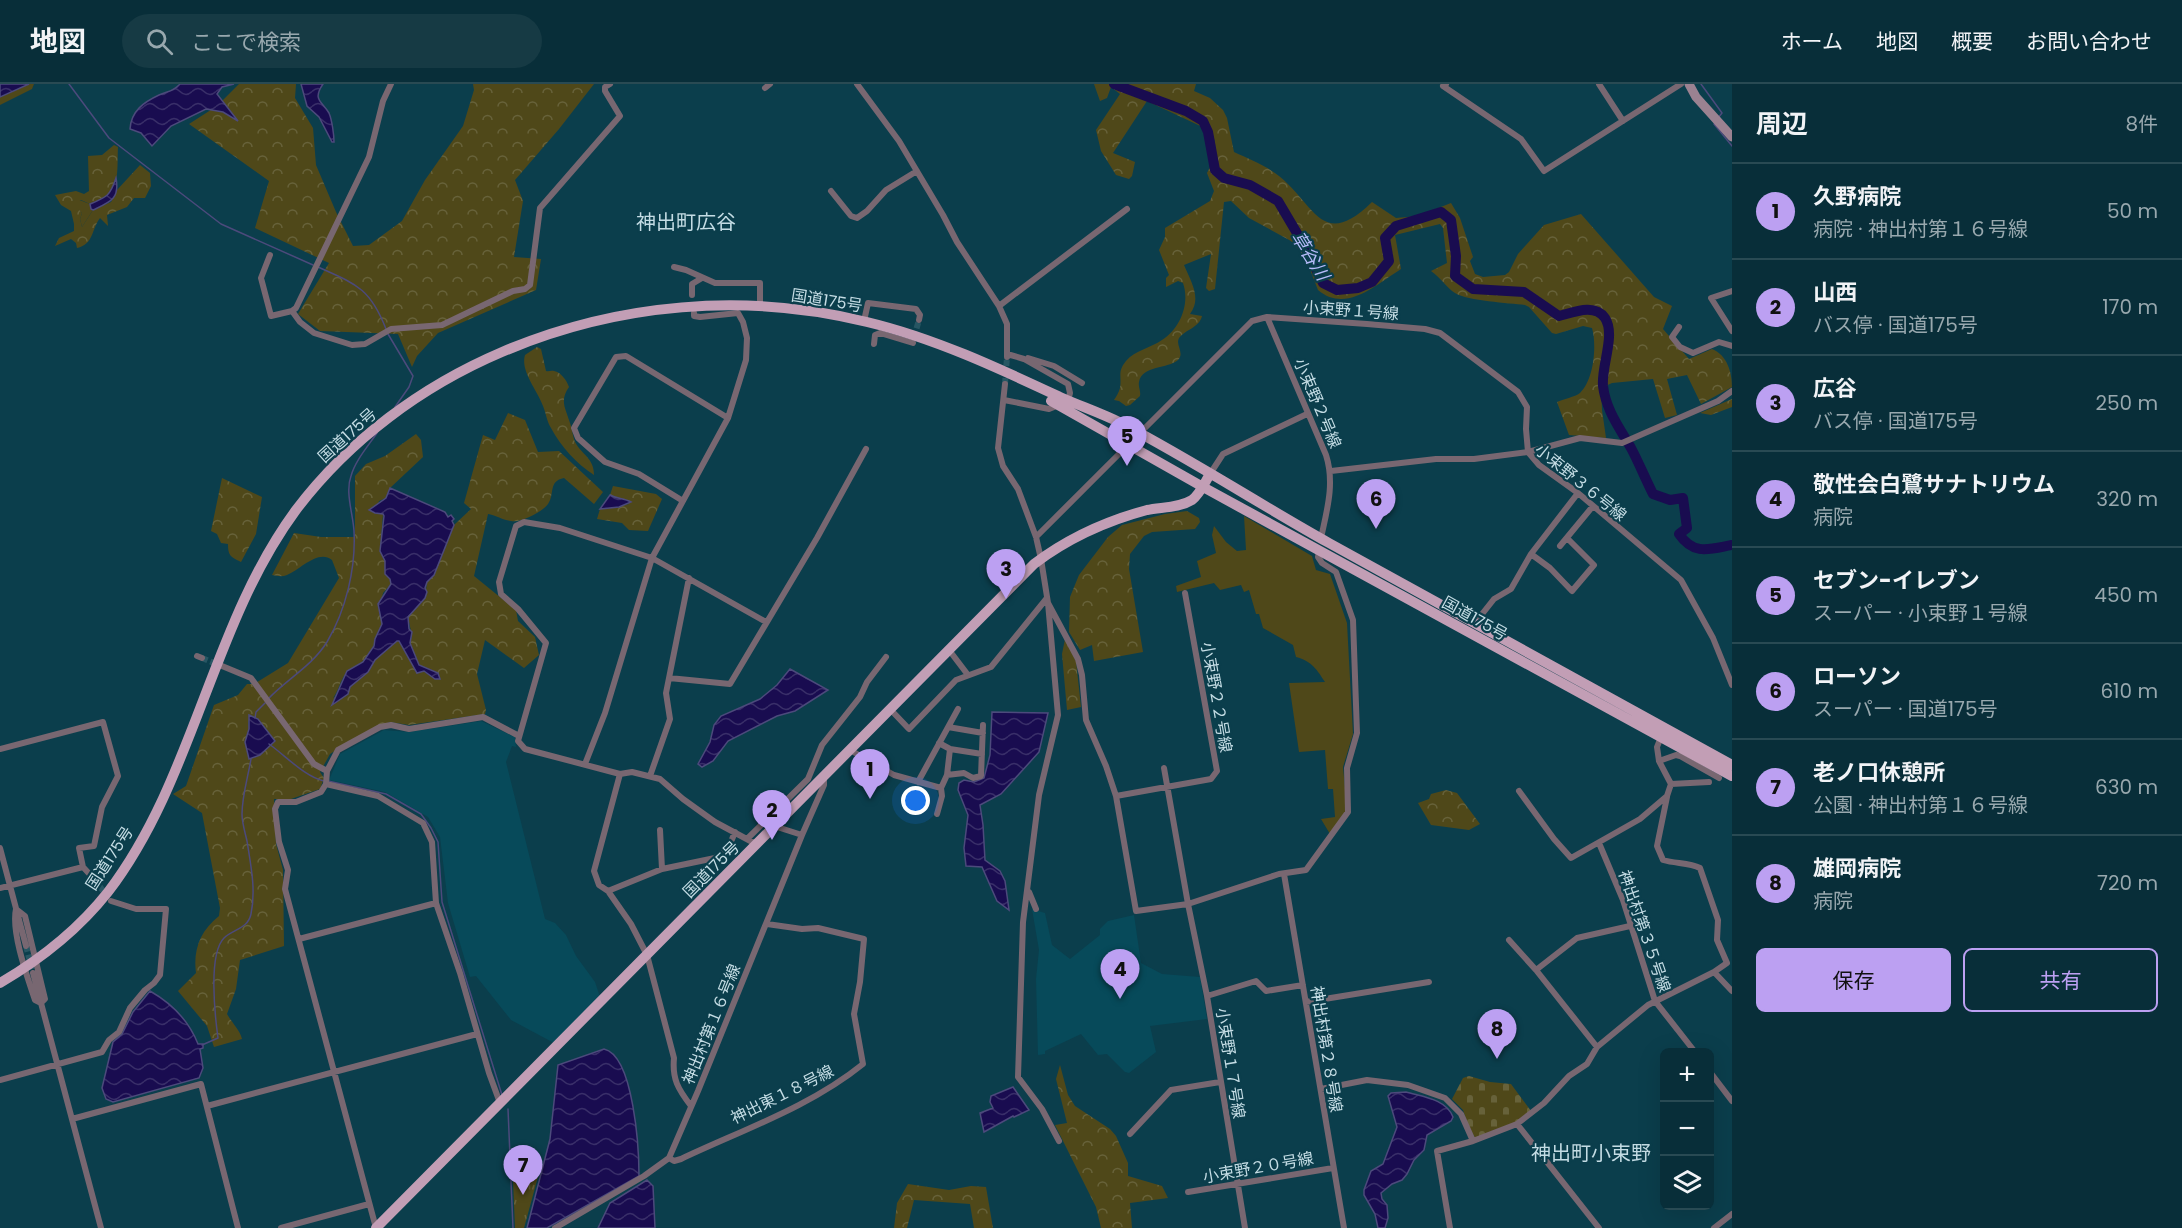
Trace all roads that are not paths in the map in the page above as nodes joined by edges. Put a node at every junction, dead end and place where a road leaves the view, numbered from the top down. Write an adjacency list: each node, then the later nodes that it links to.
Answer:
1 (391, 84): 21 (street)
2 (610, 84): 21 (street)
3 (857, 84): 10 (street)
4 (1446, 84): 8 (street)
5 (1599, 84): 8 (street)
6 (1681, 84): 8 (street)
7 (1689, 84): 9 (main road)
8 (1623, 121)
9 (1732, 137)
10 (917, 171): 11 (street); 19 (street)
11 (831, 191)
12 (1127, 209): 19 (street)
13 (270, 255): 21 (street)
14 (674, 267): 15 (street)
15 (702, 278): 17 (street); 18 (street)
16 (1732, 291): 27 (street)
17 (692, 295)
18 (760, 306): 20 (highway, 国道175号); 25 (highway, 国道175号)
19 (999, 306): 31 (street)
20 (739, 309): 22 (street); 38 (street); 127 (highway, 国道175号)
21 (292, 311)
22 (694, 312)
23 (1267, 317): 37 (street, 小束野２号線); 39 (street); 42 (street, 小束野１号線)
24 (919, 320): 25 (street)
25 (864, 321): 36 (highway, 国道175号)
26 (1679, 327): 30 (street)
27 (1732, 331)
28 (913, 343): 29 (street)
29 (874, 344)
30 (1732, 346)
31 (1024, 358): 32 (street); 36 (street)
32 (1082, 383)
33 (1005, 384): 35 (street)
34 (1732, 391): 42 (street)
35 (1004, 400): 36 (street); 49 (street)
36 (1064, 403): 44 (highway, 国道175号); 45 (highway, 国道175号)
37 (1308, 414): 43 (street, 小束野２号線); 44 (street)
38 (728, 418): 47 (street); 47 (street)
39 (1144, 429)
40 (866, 449): 60 (street)
41 (1124, 449): 49 (street)
42 (1528, 452): 43 (street, 小束野３６号線); 46 (street, 小束野３６号線)
43 (1331, 471): 51 (street, 小束野２号線)
44 (1210, 474): 45 (highway, 国道175号); 51 (highway, 国道175号)
45 (1203, 487): 51 (highway, 国道175号); 55 (highway, 国道175号)
46 (1578, 493): 48 (street, 小束野３６号線); 53 (street)
47 (683, 501): 54 (street)
48 (1593, 506): 50 (street); 67 (street, 小束野３６号線)
49 (1036, 537): 55 (street)
50 (1567, 538): 52 (street); 53 (street)
51 (1320, 544): 56 (highway, 国道175号); 61 (highway, 国道175号)
52 (1560, 546)
53 (1531, 554): 61 (street)
54 (652, 558): 57 (street); 74 (street); 81 (street)
55 (1041, 559): 59 (street); 62 (highway, 国道175号)
56 (1337, 566): 73 (highway, 国道175号); 110 (street)
57 (689, 578): 60 (street); 66 (street)
58 (1185, 593): 95 (street, 小束野２２号線)
59 (1048, 601): 65 (street); 98 (street); 115 (street)
60 (766, 622): 66 (street)
61 (1475, 623): 73 (highway, 国道175号)
62 (949, 650): 65 (street); 68 (highway, 国道175号)
63 (886, 657): 105 (street)
64 (222, 666): 84 (street)
65 (968, 675): 68 (street)
66 (669, 678): 87 (street)
67 (1732, 685)
68 (890, 709): 78 (highway, 国道175号)
69 (958, 709): 71 (street)
70 (983, 725): 72 (street)
71 (948, 727): 72 (street); 75 (street)
72 (983, 733): 79 (street)
73 (1663, 733): 80 (street); 82 (highway, 国道175号); 89 (highway, 国道175号)
74 (519, 736): 81 (street); 84 (street)
75 (939, 743): 77 (street); 91 (street)
76 (0, 749): 108 (street)
77 (950, 749): 79 (street); 86 (street)
78 (850, 750): 88 (highway, 国道175号); 91 (street)
79 (982, 753): 86 (street)
80 (1659, 760): 90 (street); 94 (street)
81 (585, 764): 85 (street)
82 (1732, 765)
83 (1164, 768): 95 (street, 小束野１７号線)
84 (327, 771): 93 (street)
85 (620, 774): 87 (street); 114 (street)
86 (947, 775): 96 (street)
87 (650, 776): 103 (street)
88 (824, 776): 101 (highway, 国道175号); 104 (street, 神出村第１６号線)
89 (1732, 776)
90 (1719, 778)
91 (918, 782): 96 (street)
92 (1709, 782): 94 (street)
93 (326, 784): 117 (street); 123 (street)
94 (1671, 784): 99 (street)
95 (1167, 787): 98 (street, 小束野２２号線); 118 (street, 小束野１７号線)
96 (942, 788): 100 (street)
97 (1519, 791): 106 (street)
98 (1116, 796): 118 (street)
99 (1667, 796): 106 (street); 130 (street)
100 (937, 814)
101 (774, 826): 104 (street); 105 (highway, 国道175号)
102 (660, 830): 109 (street)
103 (735, 832): 105 (street); 109 (street)
104 (802, 835): 121 (street, 神出村第１６号線)
105 (752, 842): 126 (highway, 国道175号)
106 (1599, 843): 122 (street, 神出村第３５号線)
107 (0, 848): 112 (street)
108 (83, 867): 111 (street); 112 (street)
109 (662, 869): 114 (street)
110 (1284, 874): 118 (street); 133 (street, 神出村第２８号線)
111 (94, 879)
112 (10, 885): 113 (street); 119 (street)
113 (0, 888)
114 (608, 891): 126 (street)
115 (1028, 891): 120 (street); 155 (street)
116 (111, 901): 142 (street)
117 (436, 903): 123 (street); 139 (street)
118 (1188, 904): 135 (street, 小束野１７号線)
119 (16, 909): 125 (street); 127 (street); 128 (street)
120 (1036, 909)
121 (767, 924): 151 (street, 神出村第１６号線); 157 (street, 神出東１８号線)
122 (1630, 926): 129 (street); 136 (street, 神出村第３５号線)
123 (299, 939): 143 (street)
124 (1509, 939): 129 (street)
125 (26, 946)
126 (647, 955): 149 (highway, 国道175号); 151 (street)
127 (36, 961): 128 (highway, 国道175号); 138 (street)
128 (29, 970): 132 (highway, 国道175号); 138 (street)
129 (1536, 970): 140 (street)
130 (1714, 972): 134 (street); 136 (street)
131 (1429, 982): 137 (street)
132 (0, 983)
133 (1303, 985): 135 (street); 137 (street, 神出村第２８号線)
134 (1732, 991)
135 (1207, 996): 146 (street, 小束野１７号線)
136 (1655, 1001): 140 (street); 141 (street, 神出村第３５号線)
137 (1306, 1002): 147 (street, 神出村第２８号線)
138 (41, 1003): 142 (street)
139 (477, 1034): 143 (street); 149 (street)
140 (1597, 1047): 153 (street)
141 (1691, 1048)
142 (58, 1065): 145 (street); 152 (street)
143 (334, 1072): 150 (street); 161 (street)
144 (1714, 1077): 148 (street)
145 (0, 1080)
146 (1220, 1082): 154 (street); 159 (street, 小束野１７号線)
147 (1321, 1089): 156 (street); 158 (street, 神出村第２８号線)
148 (1732, 1101)
149 (500, 1103): 167 (highway, 国道175号)
150 (207, 1106): 152 (street); 165 (street)
151 (691, 1106): 157 (street, 神出村第１６号線)
152 (72, 1119): 164 (street)
153 (1517, 1124): 156 (street); 172 (street)
154 (1130, 1134)
155 (1059, 1140)
156 (1473, 1141): 171 (street)
157 (669, 1158): 168 (street)
158 (1333, 1168): 159 (street, 小束野２０号線); 170 (street, 神出村第２８号線)
159 (1237, 1184): 160 (street, 小束野２０号線); 169 (street, 小束野１７号線)
160 (1188, 1192)
161 (369, 1204): 163 (street); 167 (street)
162 (1732, 1214): 173 (street)
163 (305, 1225): 166 (street)
164 (101, 1228)
165 (238, 1228)
166 (280, 1228)
167 (376, 1228)
168 (555, 1228)
169 (1245, 1228)
170 (1344, 1228)
171 (1450, 1228)
172 (1599, 1228)
173 (1714, 1228)

